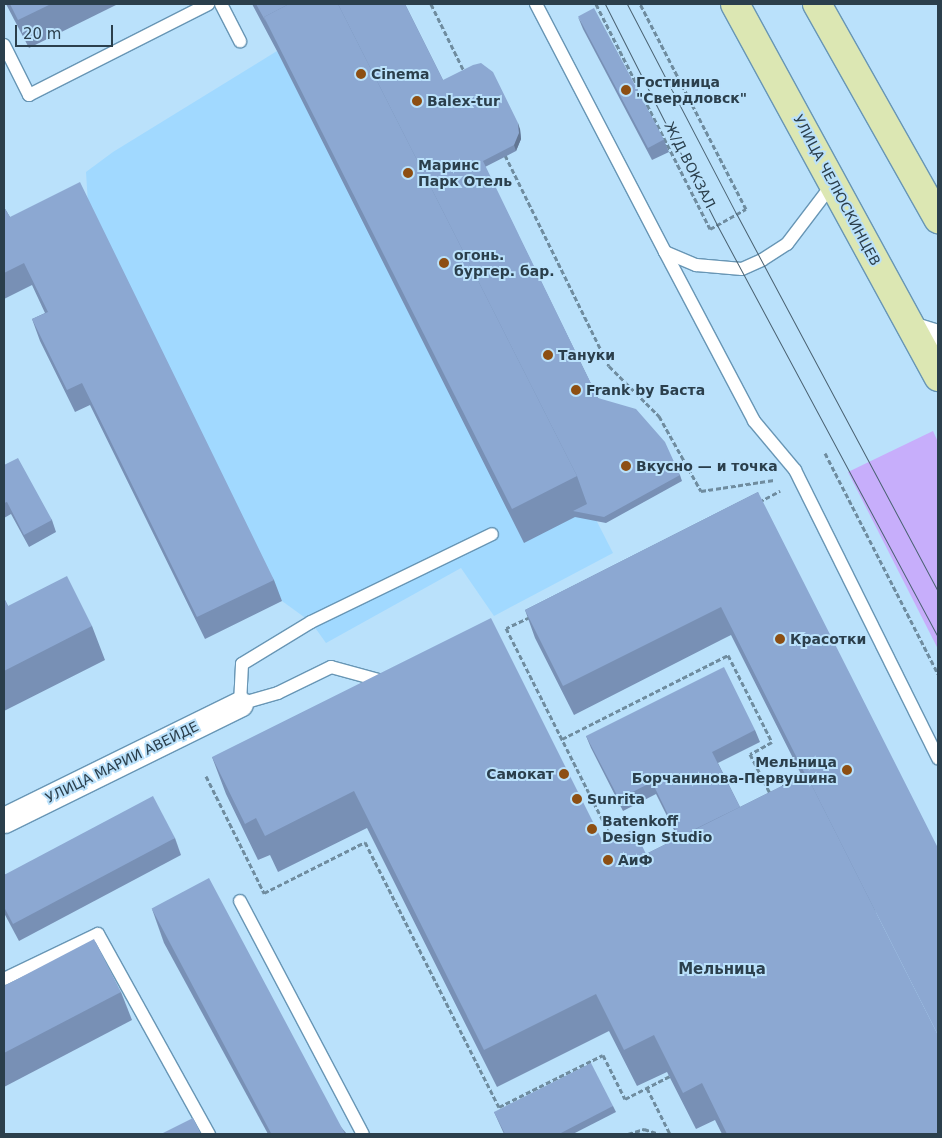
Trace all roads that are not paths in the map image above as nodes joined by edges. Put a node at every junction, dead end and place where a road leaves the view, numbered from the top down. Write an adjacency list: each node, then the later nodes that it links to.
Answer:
1 (208, 4): 7 (lane)
2 (222, 4): 6 (lane)
3 (536, 4): 10 (lane)
4 (735, 4): 8 (main road, УЛИЦА ЧЕЛЮСКИНЦЕВ)
5 (817, 4): 9 (main road)
6 (240, 41)
7 (4, 46)
8 (834, 182): 10 (lane); 11 (main road, УЛИЦА ЧЕЛЮСКИНЦЕВ)
9 (938, 219)
10 (665, 252): 19 (lane)
11 (912, 329): 12 (street); 13 (main road, УЛИЦА ЧЕЛЮСКИНЦЕВ)
12 (938, 337)
13 (938, 377)
14 (492, 534): 18 (lane)
15 (358, 675): 16 (lane); 17 (lane); 18 (lane)
16 (402, 680)
17 (366, 689)
18 (240, 704): 20 (street, УЛИЦА МАРИИ АВЕЙДЕ)
19 (938, 758)
20 (4, 820)
21 (240, 901): 24 (lane)
22 (4, 979): 23 (lane)
23 (209, 1134)
24 (363, 1134)

